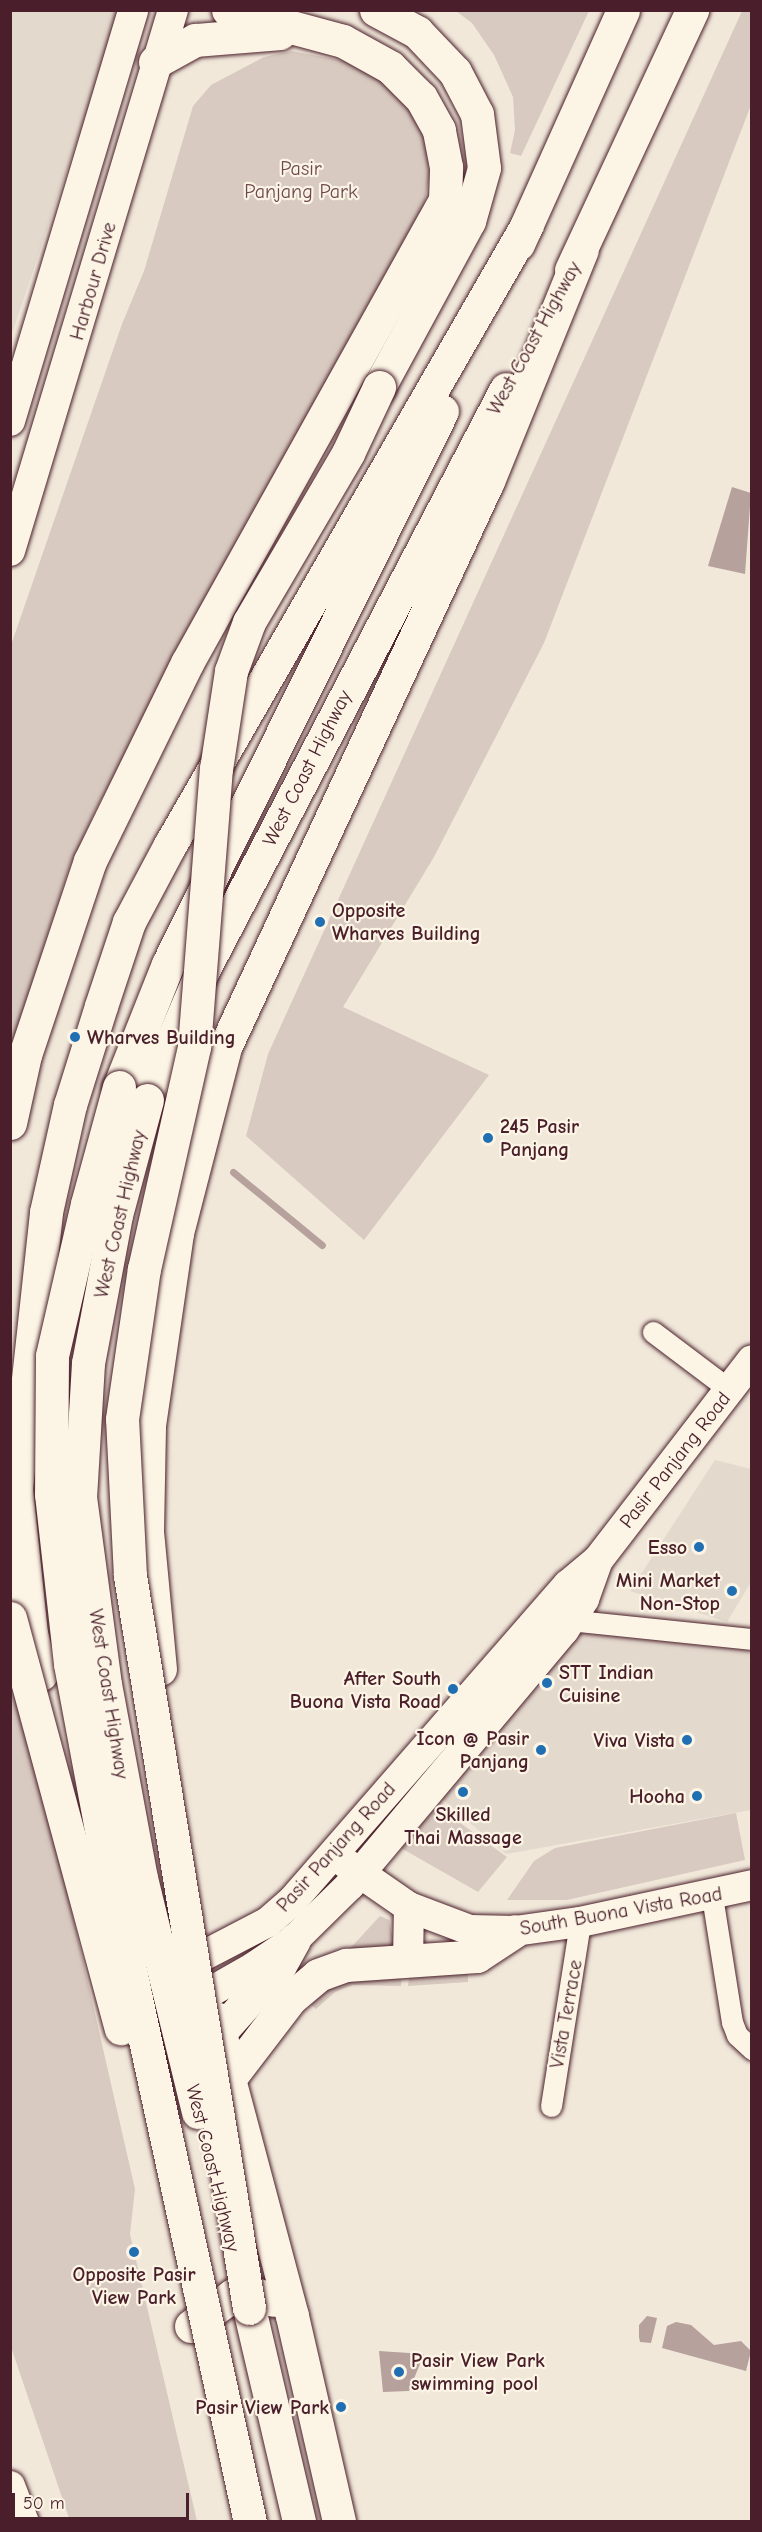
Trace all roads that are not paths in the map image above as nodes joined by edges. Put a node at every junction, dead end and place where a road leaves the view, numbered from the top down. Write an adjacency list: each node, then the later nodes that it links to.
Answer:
1 (133, 10): 12 (main road, Harbour Drive)
2 (174, 10): 8 (main road, Harbour Drive)
3 (228, 10): 7 (main road)
4 (376, 10): 11 (main road)
5 (623, 10): 9 (main road, West Coast Highway)
6 (692, 10): 10 (main road, West Coast Highway)
7 (309, 31): 8 (main road); 11 (main road)
8 (155, 62): 13 (main road, Harbour Drive)
9 (527, 225): 33 (main road); 43 (main road, West Coast Highway, bridge)
10 (582, 250): 31 (main road); 41 (main road, West Coast Highway, bridge)
11 (366, 378): 14 (main road); 41 (main road, bridge)
12 (10, 420)
13 (10, 551)
14 (10, 1123)
15 (653, 1332): 17 (street)
16 (752, 1360): 17 (main road, Pasir Panjang Road)
17 (730, 1390): 18 (main road, Pasir Panjang Road)
18 (598, 1560): 19 (main road, Pasir Panjang Road); 21 (main road, Pasir Panjang Road)
19 (540, 1616): 21 (street); 23 (main road, Pasir Panjang Road)
20 (10, 1618): 43 (main road, bridge)
21 (570, 1621): 22 (street); 24 (main road, Pasir Panjang Road)
22 (752, 1639)
23 (332, 1852): 24 (main road, South Buona Vista Road); 31 (main road, Pasir Panjang Road)
24 (359, 1874): 27 (main road, South Buona Vista Road); 30 (main road, Pasir Panjang Road)
25 (752, 1885): 26 (main road, South Buona Vista Road)
26 (712, 1896): 28 (main road, South Buona Vista Road); 38 (street)
27 (409, 1907): 29 (main road, South Buona Vista Road); 32 (main road)
28 (580, 1922): 29 (main road, South Buona Vista Road); 40 (street, Vista Terrace)
29 (515, 1931): 32 (main road)
30 (294, 1940): 35 (main road, Pasir Panjang Road); 37 (main road)
31 (204, 1953): 34 (main road, Pasir Panjang Road); 35 (main road)
32 (408, 1962): 39 (main road)
33 (113, 1968): 34 (main road); 36 (main road)
34 (150, 1986): 35 (main road); 36 (main road, Pasir Panjang Road)
35 (212, 1991): 37 (main road)
36 (126, 2026): 43 (main road)
37 (220, 2032): 39 (main road)
38 (752, 2049)
39 (229, 2079): 42 (main road)
40 (551, 2106)
41 (249, 2308): 48 (main road, West Coast Highway)
42 (292, 2316): 43 (main road); 49 (main road)
43 (197, 2319): 46 (main road); 47 (main road, West Coast Highway, bridge)
44 (10, 2486): 45 (main road)
45 (24, 2522)
46 (235, 2522)
47 (250, 2522)
48 (299, 2522)
49 (339, 2522)

